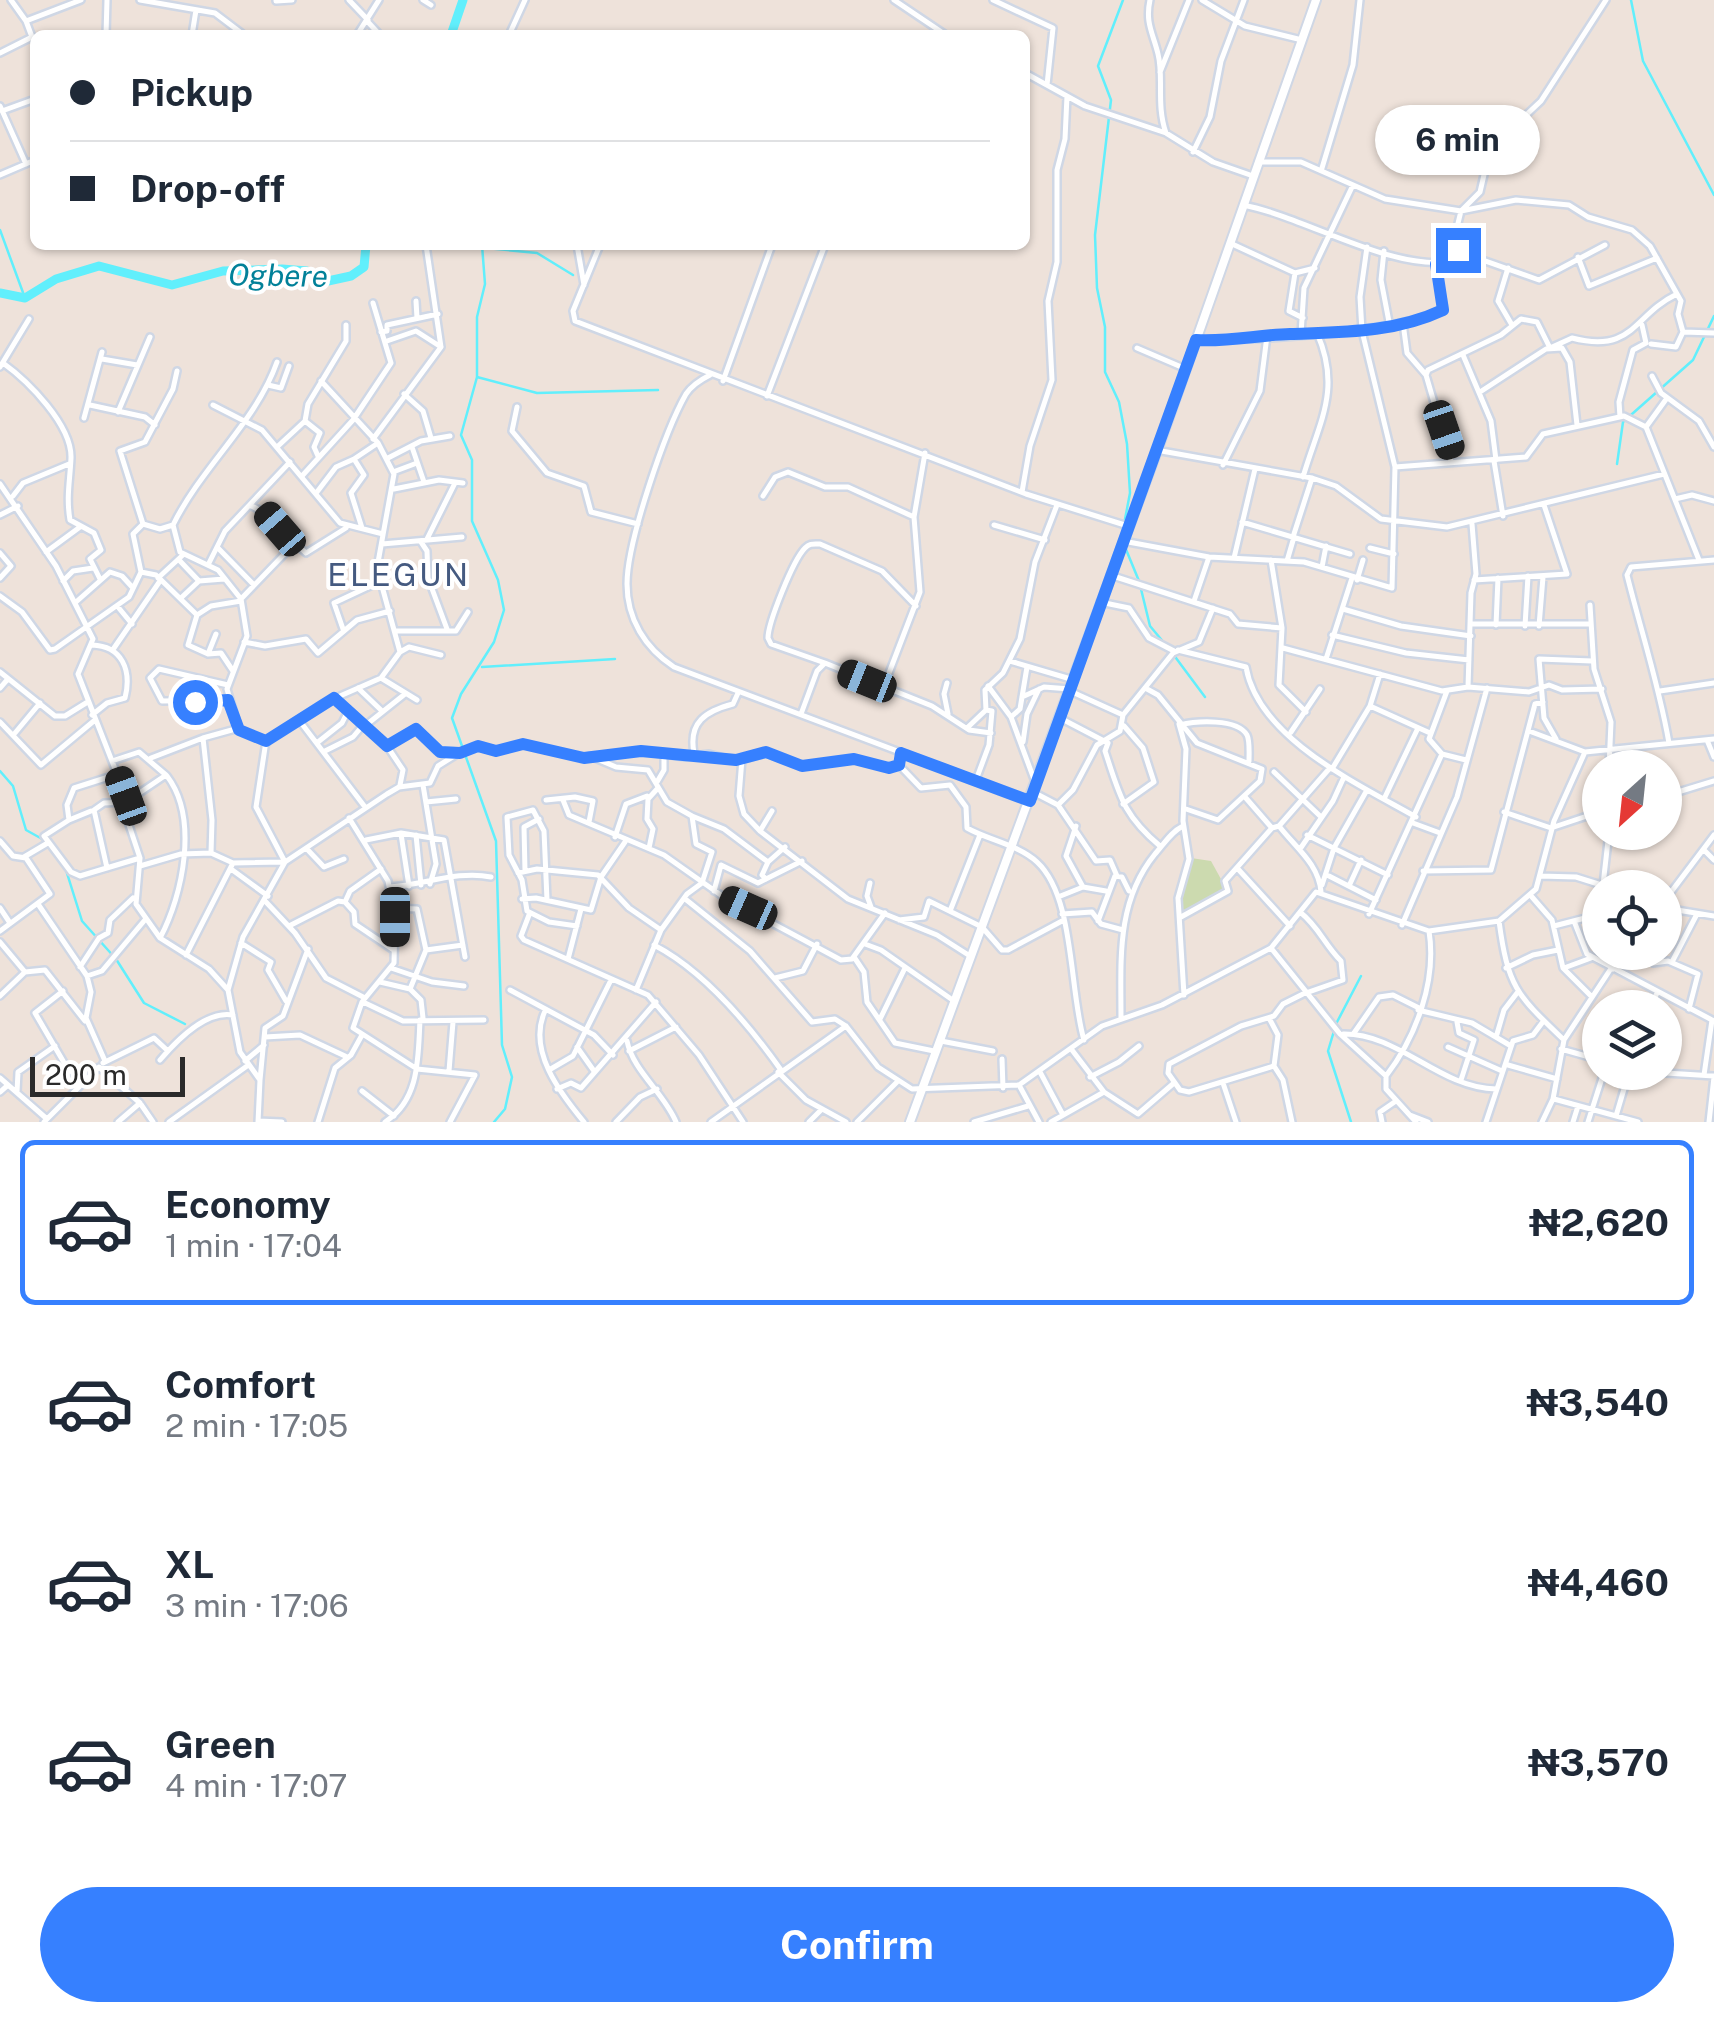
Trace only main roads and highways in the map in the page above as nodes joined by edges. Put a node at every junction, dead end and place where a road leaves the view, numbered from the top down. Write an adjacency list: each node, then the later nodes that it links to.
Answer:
1 (1316, 0): 2 (main road)
2 (910, 1122)

